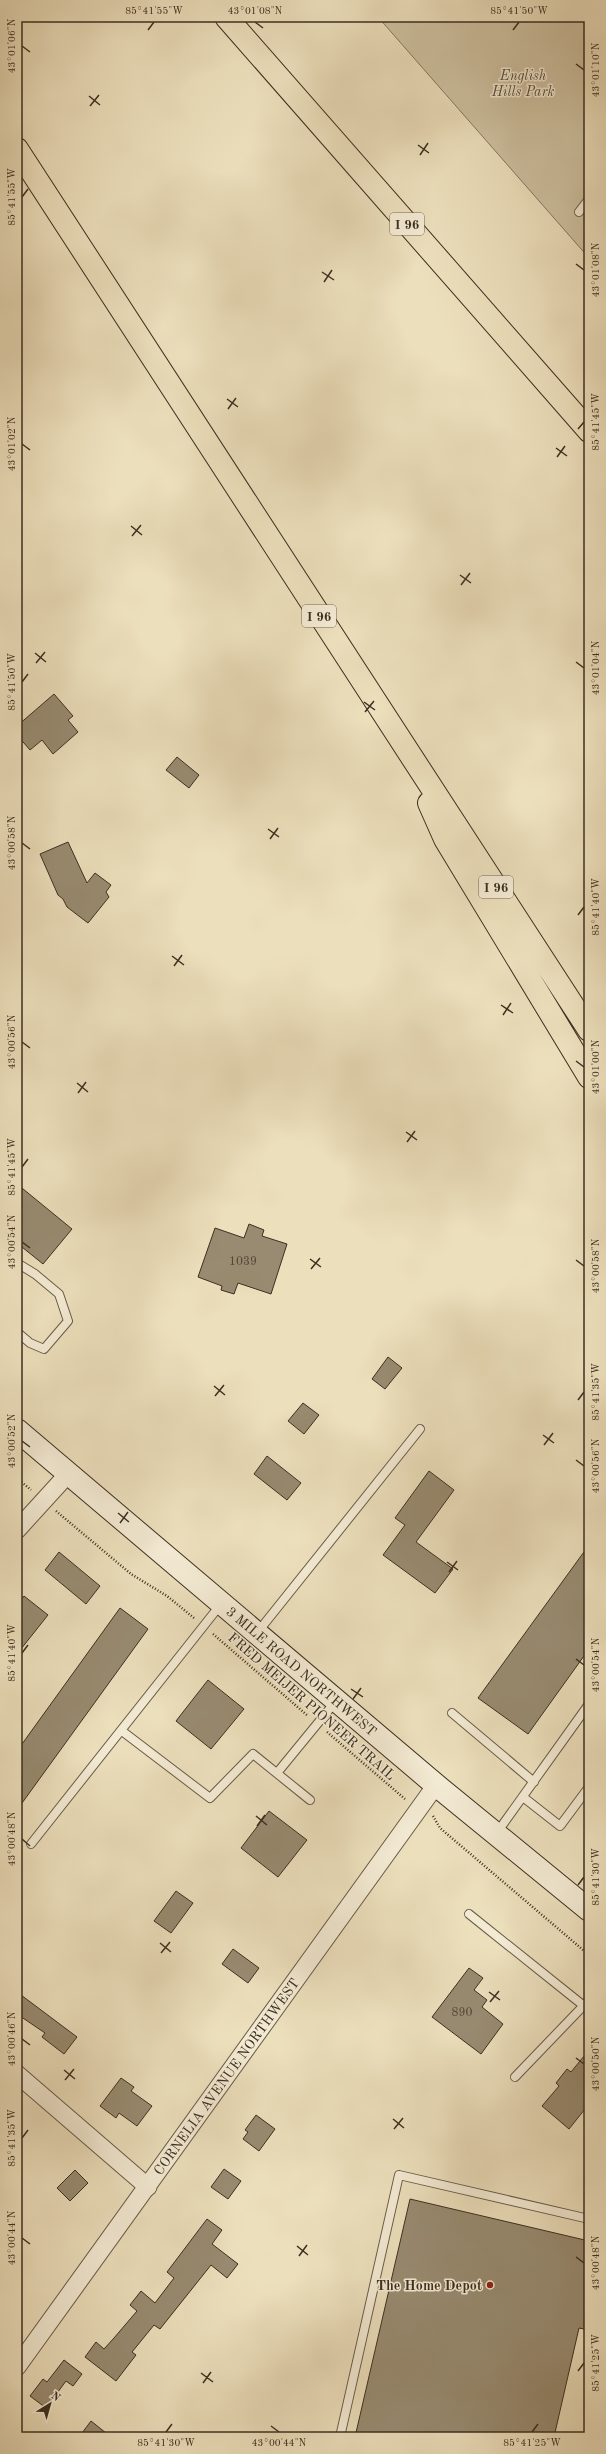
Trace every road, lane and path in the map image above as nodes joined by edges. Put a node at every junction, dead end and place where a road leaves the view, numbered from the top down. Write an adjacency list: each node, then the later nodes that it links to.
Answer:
1 (226, 17): 5 (highway, I 96)
2 (17, 149): 8 (highway, I 96)
3 (589, 198): 4 (lane)
4 (580, 212)
5 (523, 356): 6 (highway); 7 (highway, I 96)
6 (589, 419)
7 (589, 431)
8 (403, 744): 9 (highway, I 96); 10 (highway)
9 (589, 1030)
10 (589, 1077)
11 (17, 1263): 12 (lane)
12 (17, 1332)
13 (420, 1429): 21 (lane)
14 (17, 1430): 15 (main road, 3 MILE ROAD NORTHWEST)
15 (68, 1474): 17 (street); 19 (main road, 3 MILE ROAD NORTHWEST)
16 (17, 1478): 17 (path, FRED MEIJER PIONEER TRAIL)
17 (44, 1500): 18 (street); 20 (path, FRED MEIJER PIONEER TRAIL)
18 (17, 1530)
19 (222, 1603): 20 (lane); 21 (main road, 3 MILE ROAD NORTHWEST)
20 (204, 1626): 25 (path, FRED MEIJER PIONEER TRAIL); 26 (lane)
21 (257, 1633): 22 (main road, 3 MILE ROAD NORTHWEST)
22 (336, 1701): 25 (lane); 29 (main road, 3 MILE ROAD NORTHWEST)
23 (589, 1704): 28 (lane)
24 (452, 1713): 28 (lane)
25 (317, 1723): 27 (lane); 33 (path, FRED MEIJER PIONEER TRAIL)
26 (122, 1731): 27 (lane); 35 (lane)
27 (277, 1773): 32 (lane)
28 (534, 1782): 31 (lane)
29 (436, 1785): 33 (street, CORNELIA AVENUE NORTHWEST); 34 (main road, 3 MILE ROAD NORTHWEST)
30 (589, 1787): 31 (lane)
31 (522, 1797): 34 (lane)
32 (310, 1800)
33 (419, 1808): 38 (path, FRED MEIJER PIONEER TRAIL); 42 (street, CORNELIA AVENUE NORTHWEST)
34 (496, 1834): 36 (main road, 3 MILE ROAD NORTHWEST)
35 (32, 1844)
36 (589, 1910)
37 (470, 1914): 39 (lane)
38 (589, 1955)
39 (588, 2005): 41 (lane)
40 (17, 2074): 42 (street)
41 (515, 2077)
42 (148, 2187): 44 (street, CORNELIA AVENUE NORTHWEST)
43 (589, 2219): 45 (lane)
44 (17, 2367)
45 (340, 2437)

